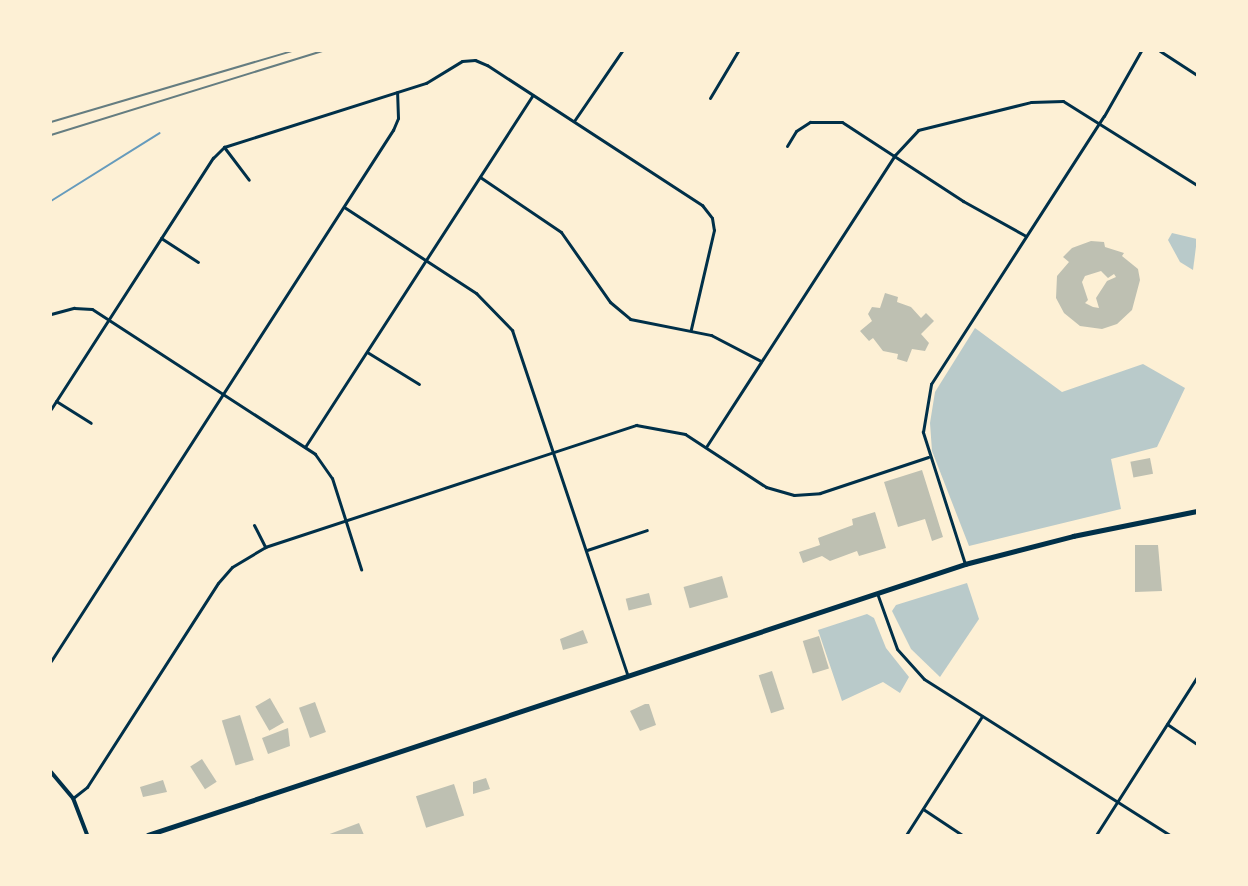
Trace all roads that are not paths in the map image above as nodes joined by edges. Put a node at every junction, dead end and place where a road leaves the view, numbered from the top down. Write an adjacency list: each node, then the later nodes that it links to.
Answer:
1 (622, 51): 9 (street)
2 (738, 51): 8 (street)
3 (1141, 51): 10 (street)
4 (1160, 51): 5 (street)
5 (1197, 75)
6 (397, 92): 7 (street); 12 (street); 17 (street)
7 (533, 95): 9 (street); 14 (street)
8 (710, 98)
9 (574, 121): 24 (street)
10 (1100, 122): 13 (street); 16 (street); 18 (street)
11 (787, 146): 13 (street)
12 (224, 147): 15 (street); 19 (street)
13 (895, 156): 18 (street); 26 (street)
14 (480, 177): 20 (street); 24 (street)
15 (249, 180)
16 (1197, 185)
17 (344, 207): 20 (street); 28 (street)
18 (1026, 236): 35 (street)
19 (161, 238): 21 (street); 23 (street)
20 (426, 261): 25 (street); 34 (street)
21 (198, 262)
22 (51, 314): 23 (street)
23 (109, 319): 28 (street); 29 (street)
24 (691, 329): 26 (street)
25 (367, 352): 27 (street); 32 (street)
26 (761, 361): 33 (street)
27 (419, 384)
28 (223, 394): 32 (street); 45 (street)
29 (56, 401): 30 (street); 31 (street)
30 (51, 410)
31 (91, 423)
32 (305, 447): 37 (street)
33 (706, 447): 34 (street); 35 (street)
34 (555, 452): 37 (street); 41 (street)
35 (928, 457): 42 (street)
36 (1197, 511): 42 (main road)
37 (346, 522): 40 (street); 43 (street)
38 (254, 525): 40 (street)
39 (647, 530): 41 (street)
40 (265, 547): 53 (street)
41 (586, 550): 47 (street)
42 (965, 564): 44 (main road)
43 (361, 569)
44 (877, 593): 47 (main road); 49 (street)
45 (53, 654): 46 (street)
46 (51, 661)
47 (628, 676): 57 (main road)
48 (1197, 677): 50 (street)
49 (982, 716): 54 (street); 55 (street)
50 (1167, 724): 51 (street); 54 (street)
51 (1197, 744)
52 (51, 772): 53 (street)
53 (73, 798): 56 (street)
54 (1118, 802): 60 (street); 61 (street)
55 (923, 809): 58 (street); 59 (street)
56 (87, 835)
57 (148, 835)
58 (906, 835)
59 (962, 835)
60 (1096, 835)
61 (1170, 835)

